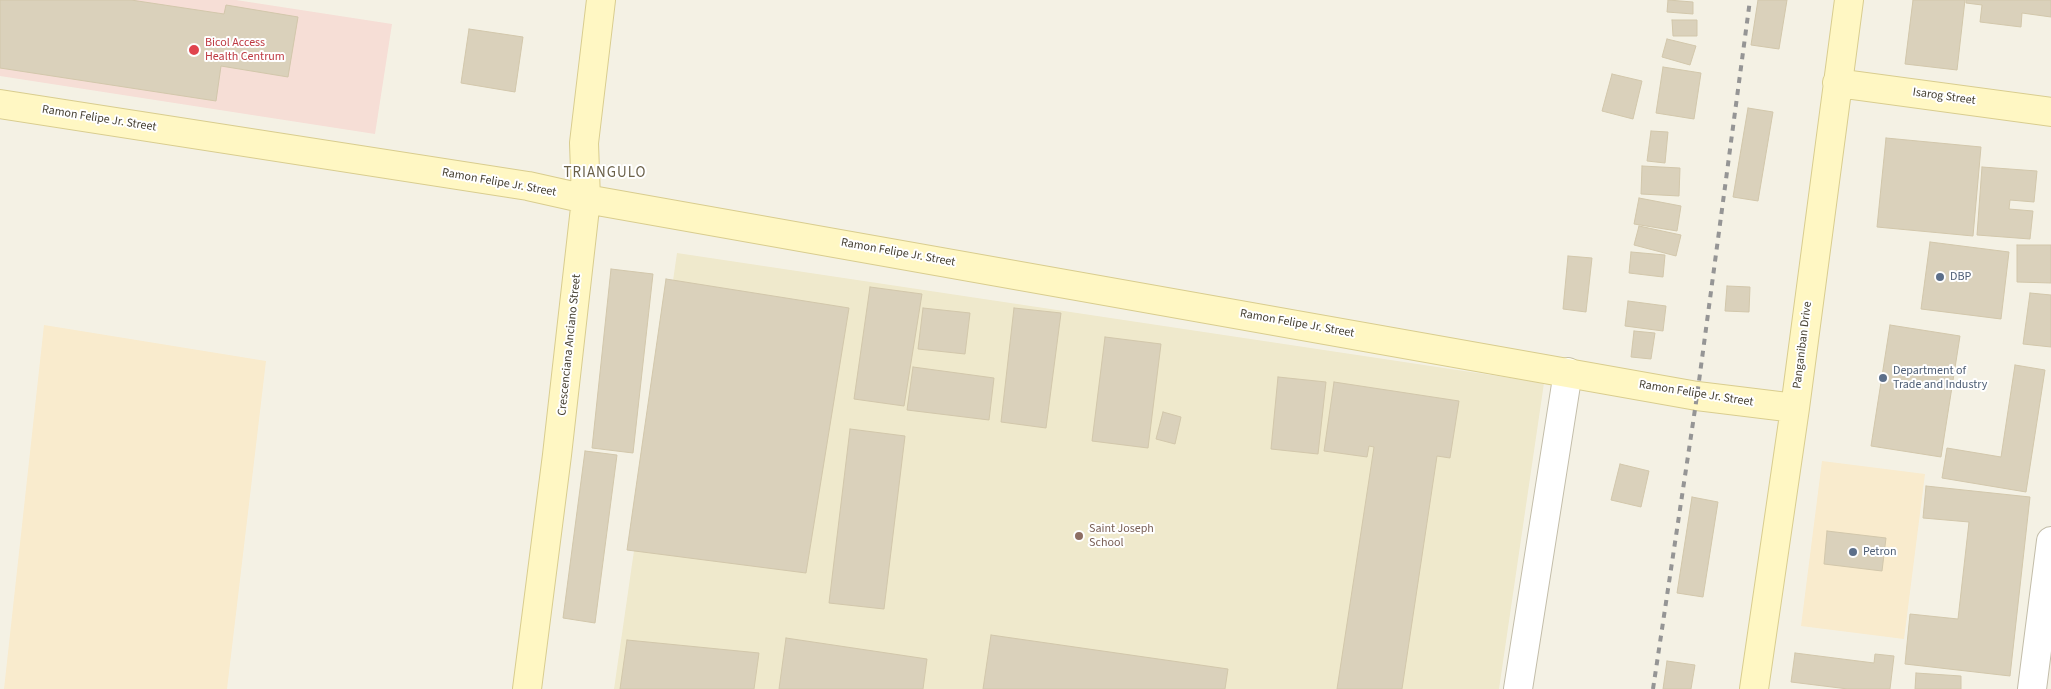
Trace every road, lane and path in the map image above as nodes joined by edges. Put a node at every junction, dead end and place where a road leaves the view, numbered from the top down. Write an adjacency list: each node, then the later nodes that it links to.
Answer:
1 (601, 0): 6 (street, Crescenciana Anciano Street)
2 (1849, 0): 3 (street, Panganiban Drive)
3 (1837, 83): 5 (street, Isarog Street); 8 (street, Panganiban Drive)
4 (0, 104): 6 (street, Ramon Felipe Jr. Street)
5 (2051, 112)
6 (586, 199): 7 (street, Ramon Felipe Jr. Street); 10 (street, Crescenciana Anciano Street)
7 (1568, 372): 8 (street, Ramon Felipe Jr. Street); 11 (street)
8 (1795, 408): 12 (street, Panganiban Drive)
9 (2051, 541): 13 (street)
10 (527, 689)
11 (1518, 689)
12 (1754, 689)
13 (2032, 689)

